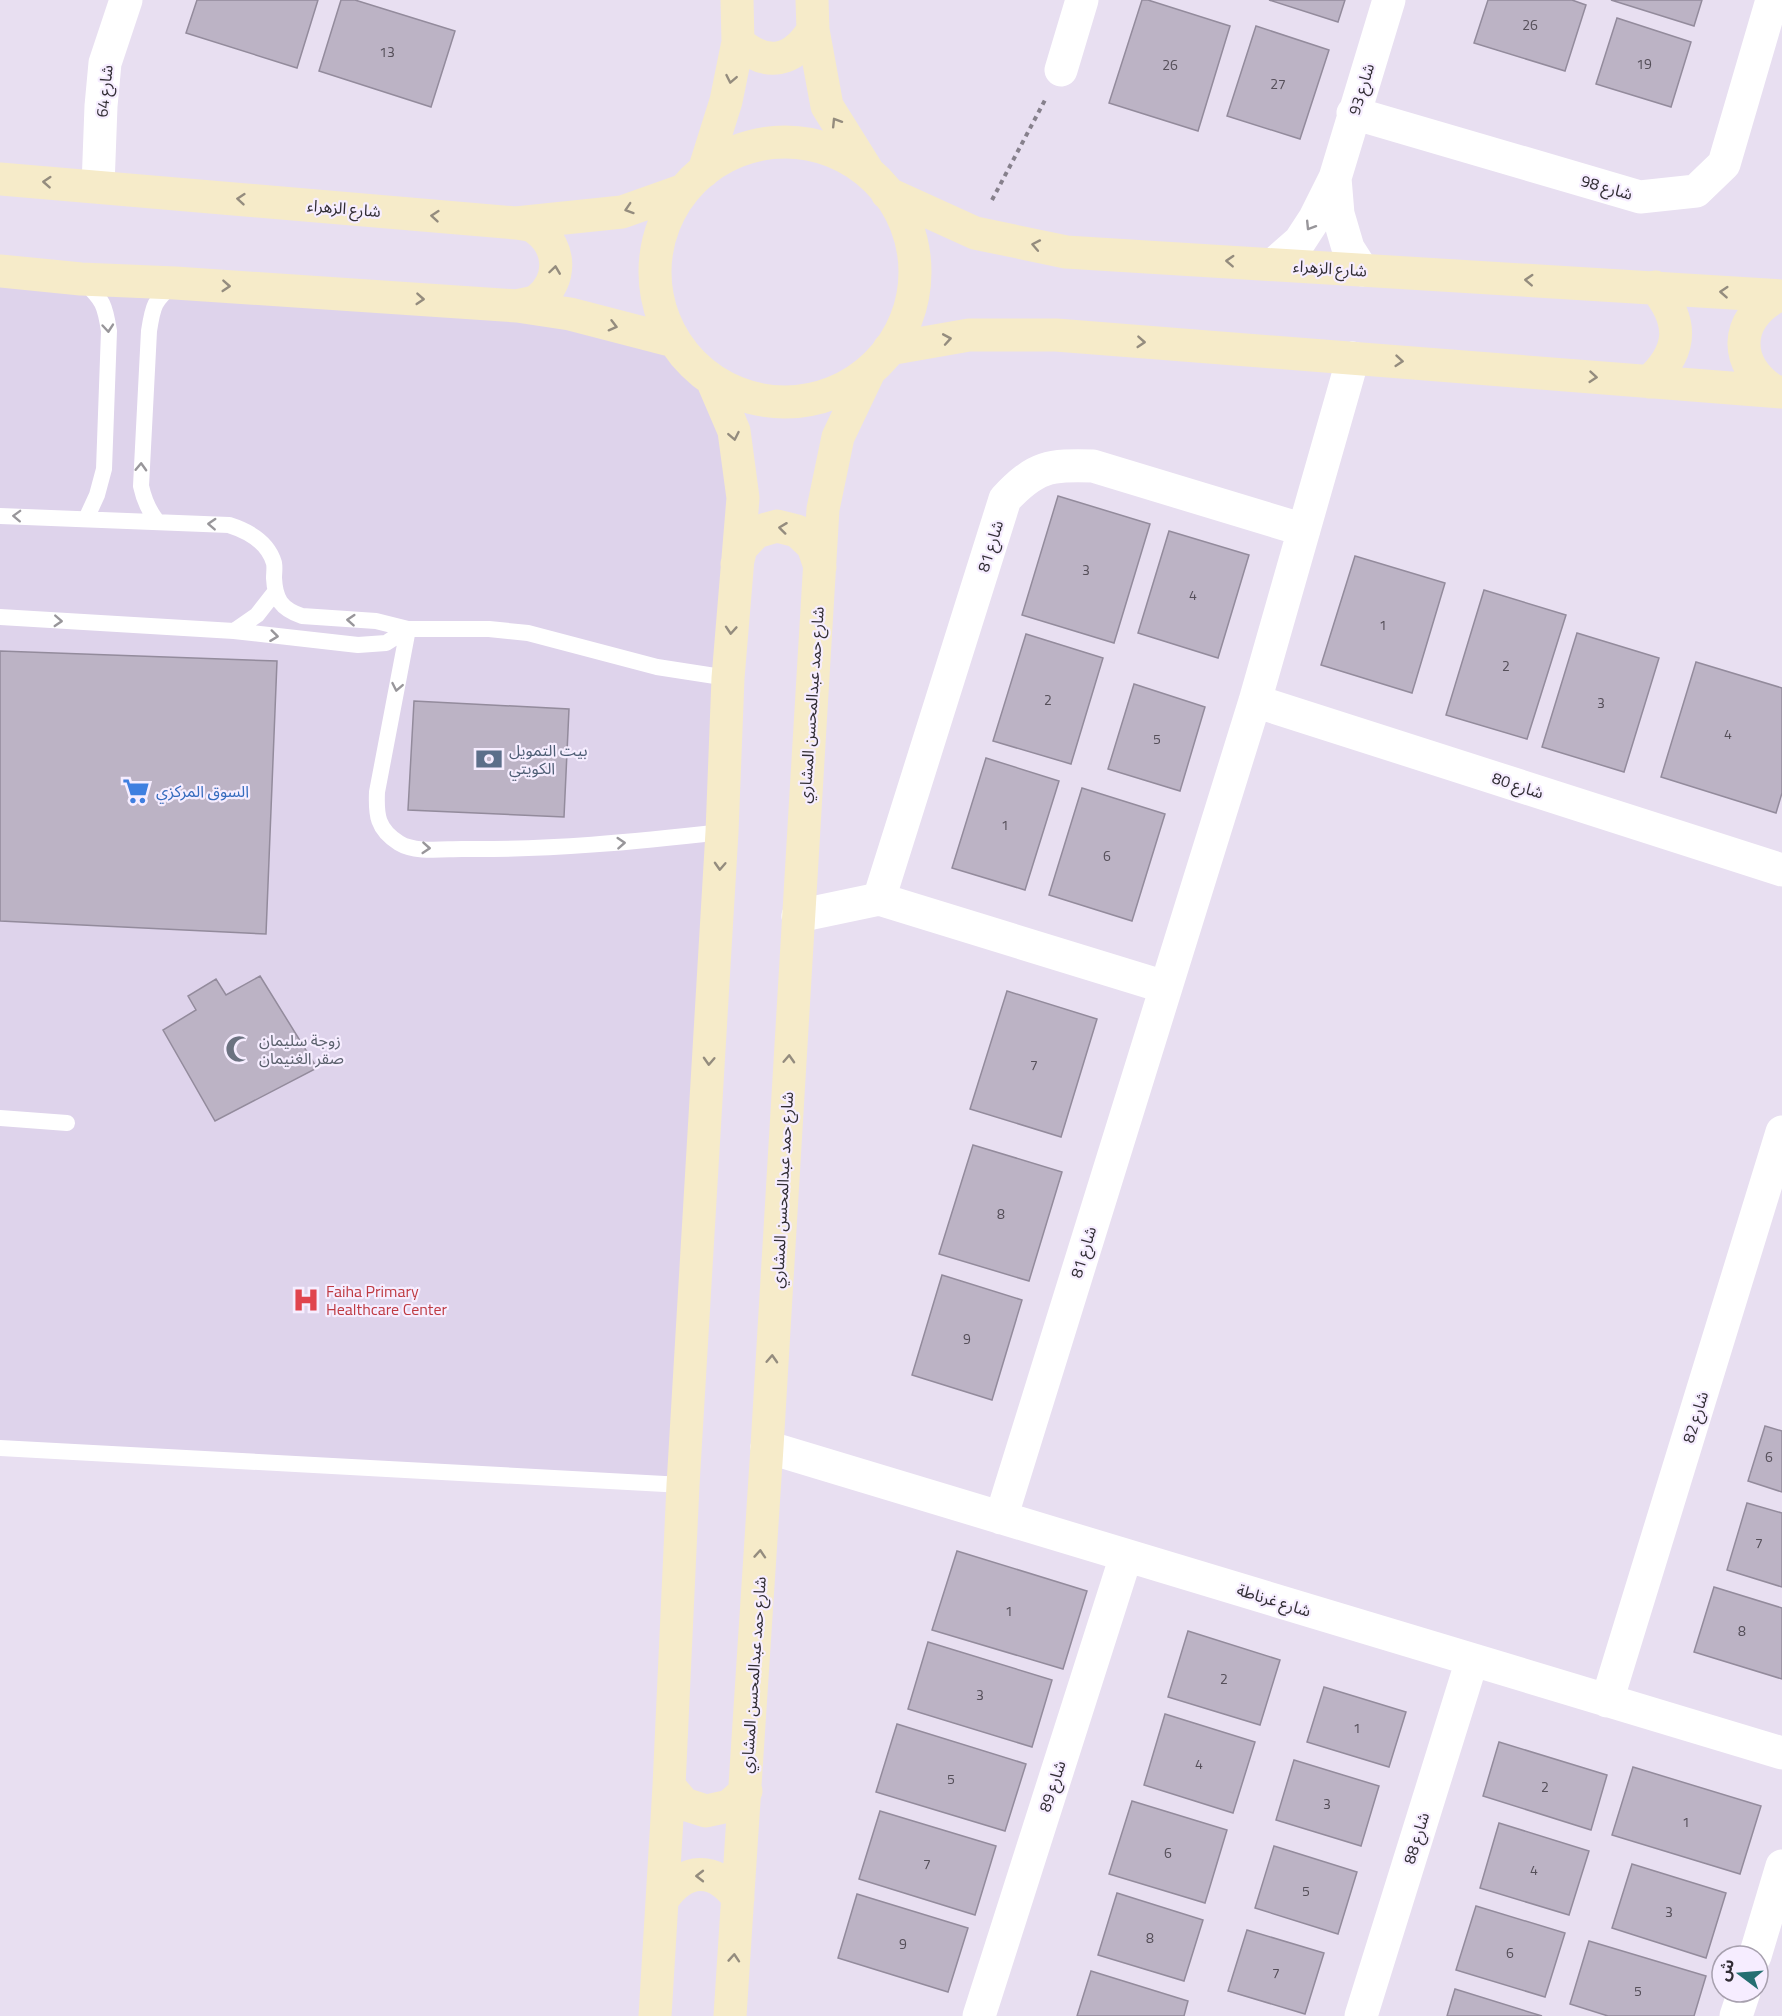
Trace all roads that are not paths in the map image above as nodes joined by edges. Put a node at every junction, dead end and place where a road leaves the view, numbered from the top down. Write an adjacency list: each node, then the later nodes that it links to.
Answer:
1 (126, 0): 14 (street, شارع 64)
2 (737, 0): 7 (street)
3 (1082, 0): 8 (street)
4 (1389, 0): 9 (street, شارع 93)
5 (1772, 0): 9 (street, شارع 98)
6 (812, 15): 7 (street); 13 (street, one-way to 6)
7 (738, 42): 12 (street, one-way to 12)
8 (1061, 70)
9 (1353, 113): 10 (street, شارع 93)
10 (1335, 178): 16 (street, شارع 93, one-way to 16); 17 (street, شارع 93)
11 (0, 179): 14 (street, شارع الزهراء, one-way to 11)
12 (694, 180): 13 (street, شارع الزهراء); 15 (street, شارع الزهراء, one-way to 15); 24 (street)
13 (878, 182): 16 (street, شارع الزهراء, one-way to 13); 26 (street, شارع حمد عبدالمحسن المشاري)
14 (98, 186): 15 (street, شارع الزهراء, one-way to 14)
15 (516, 223): 23 (street, one-way to 15)
16 (1274, 264): 17 (street, شارع الزهراء)
17 (1362, 270): 21 (street, شارع الزهراء, one-way to 17)
18 (0, 271): 19 (street)
19 (81, 279): 20 (street); 31 (lane, one-way to 31)
20 (175, 282): 23 (street, one-way to 23); 32 (lane, one-way to 20)
21 (1655, 287): 22 (street, شارع الزهراء, one-way to 21); 28 (street)
22 (1780, 296): 29 (street)
23 (517, 306): 24 (street, one-way to 24)
24 (674, 341): 27 (street)
25 (1353, 358): 26 (street, one-way to 25); 28 (street, one-way to 28); 33 (street, شارع 81)
26 (879, 360): 27 (street); 34 (street, شارع حمد عبدالمحسن المشاري)
27 (713, 382): 35 (street, one-way to 35)
28 (1649, 382): 29 (street)
29 (1778, 392)
30 (0, 516): 31 (lane, one-way to 30)
31 (86, 519): 32 (lane)
32 (158, 522): 36 (lane, one-way to 32)
33 (1304, 530): 41 (street, شارع 81); 44 (street, شارع 81)
34 (820, 567): 35 (street, one-way to 35); 45 (street, شارع حمد عبدالمحسن المشاري)
35 (736, 569): 40 (street, one-way to 40)
36 (275, 592): 38 (lane, one-way to 36); 39 (lane)
37 (0, 617): 39 (lane, one-way to 39)
38 (408, 630): 39 (lane, one-way to 38); 40 (lane); 42 (lane, one-way to 42)
39 (234, 631)
40 (728, 678): 42 (street)
41 (1254, 701): 43 (street, شارع 80); 46 (street, شارع 81)
42 (722, 832): 52 (street, one-way to 52)
43 (1782, 870)
44 (879, 899): 45 (street); 46 (street)
45 (798, 916): 51 (street, شارع حمد عبدالمحسن المشاري, one-way to 45)
46 (1165, 987): 53 (street, شارع 81)
47 (0, 1119): 48 (lane)
48 (67, 1123)
49 (1782, 1132): 56 (street, شارع 82)
50 (0, 1448): 52 (lane)
51 (767, 1448): 53 (street, شارع غرناطة); 59 (street, شارع حمد عبدالمحسن المشاري, one-way to 51)
52 (683, 1485): 58 (street)
53 (1001, 1518): 54 (street, شارع غرناطة)
54 (1126, 1556): 55 (street, شارع غرناطة); 66 (street, شارع 89)
55 (1472, 1660): 56 (street, شارع غرناطة); 67 (street, شارع 88)
56 (1607, 1701): 57 (street, شارع غرناطة)
57 (1782, 1753)
58 (669, 1786): 59 (street); 62 (street)
59 (746, 1791): 61 (street, شارع حمد عبدالمحسن المشاري)
60 (1782, 1866): 63 (street)
61 (738, 1898): 62 (street, one-way to 62); 65 (street, شارع حمد عبدالمحسن المشاري, one-way to 61)
62 (663, 1899): 64 (street)
63 (1759, 1944)
64 (655, 2016)
65 (730, 2016)
66 (979, 2016)
67 (1361, 2016)

